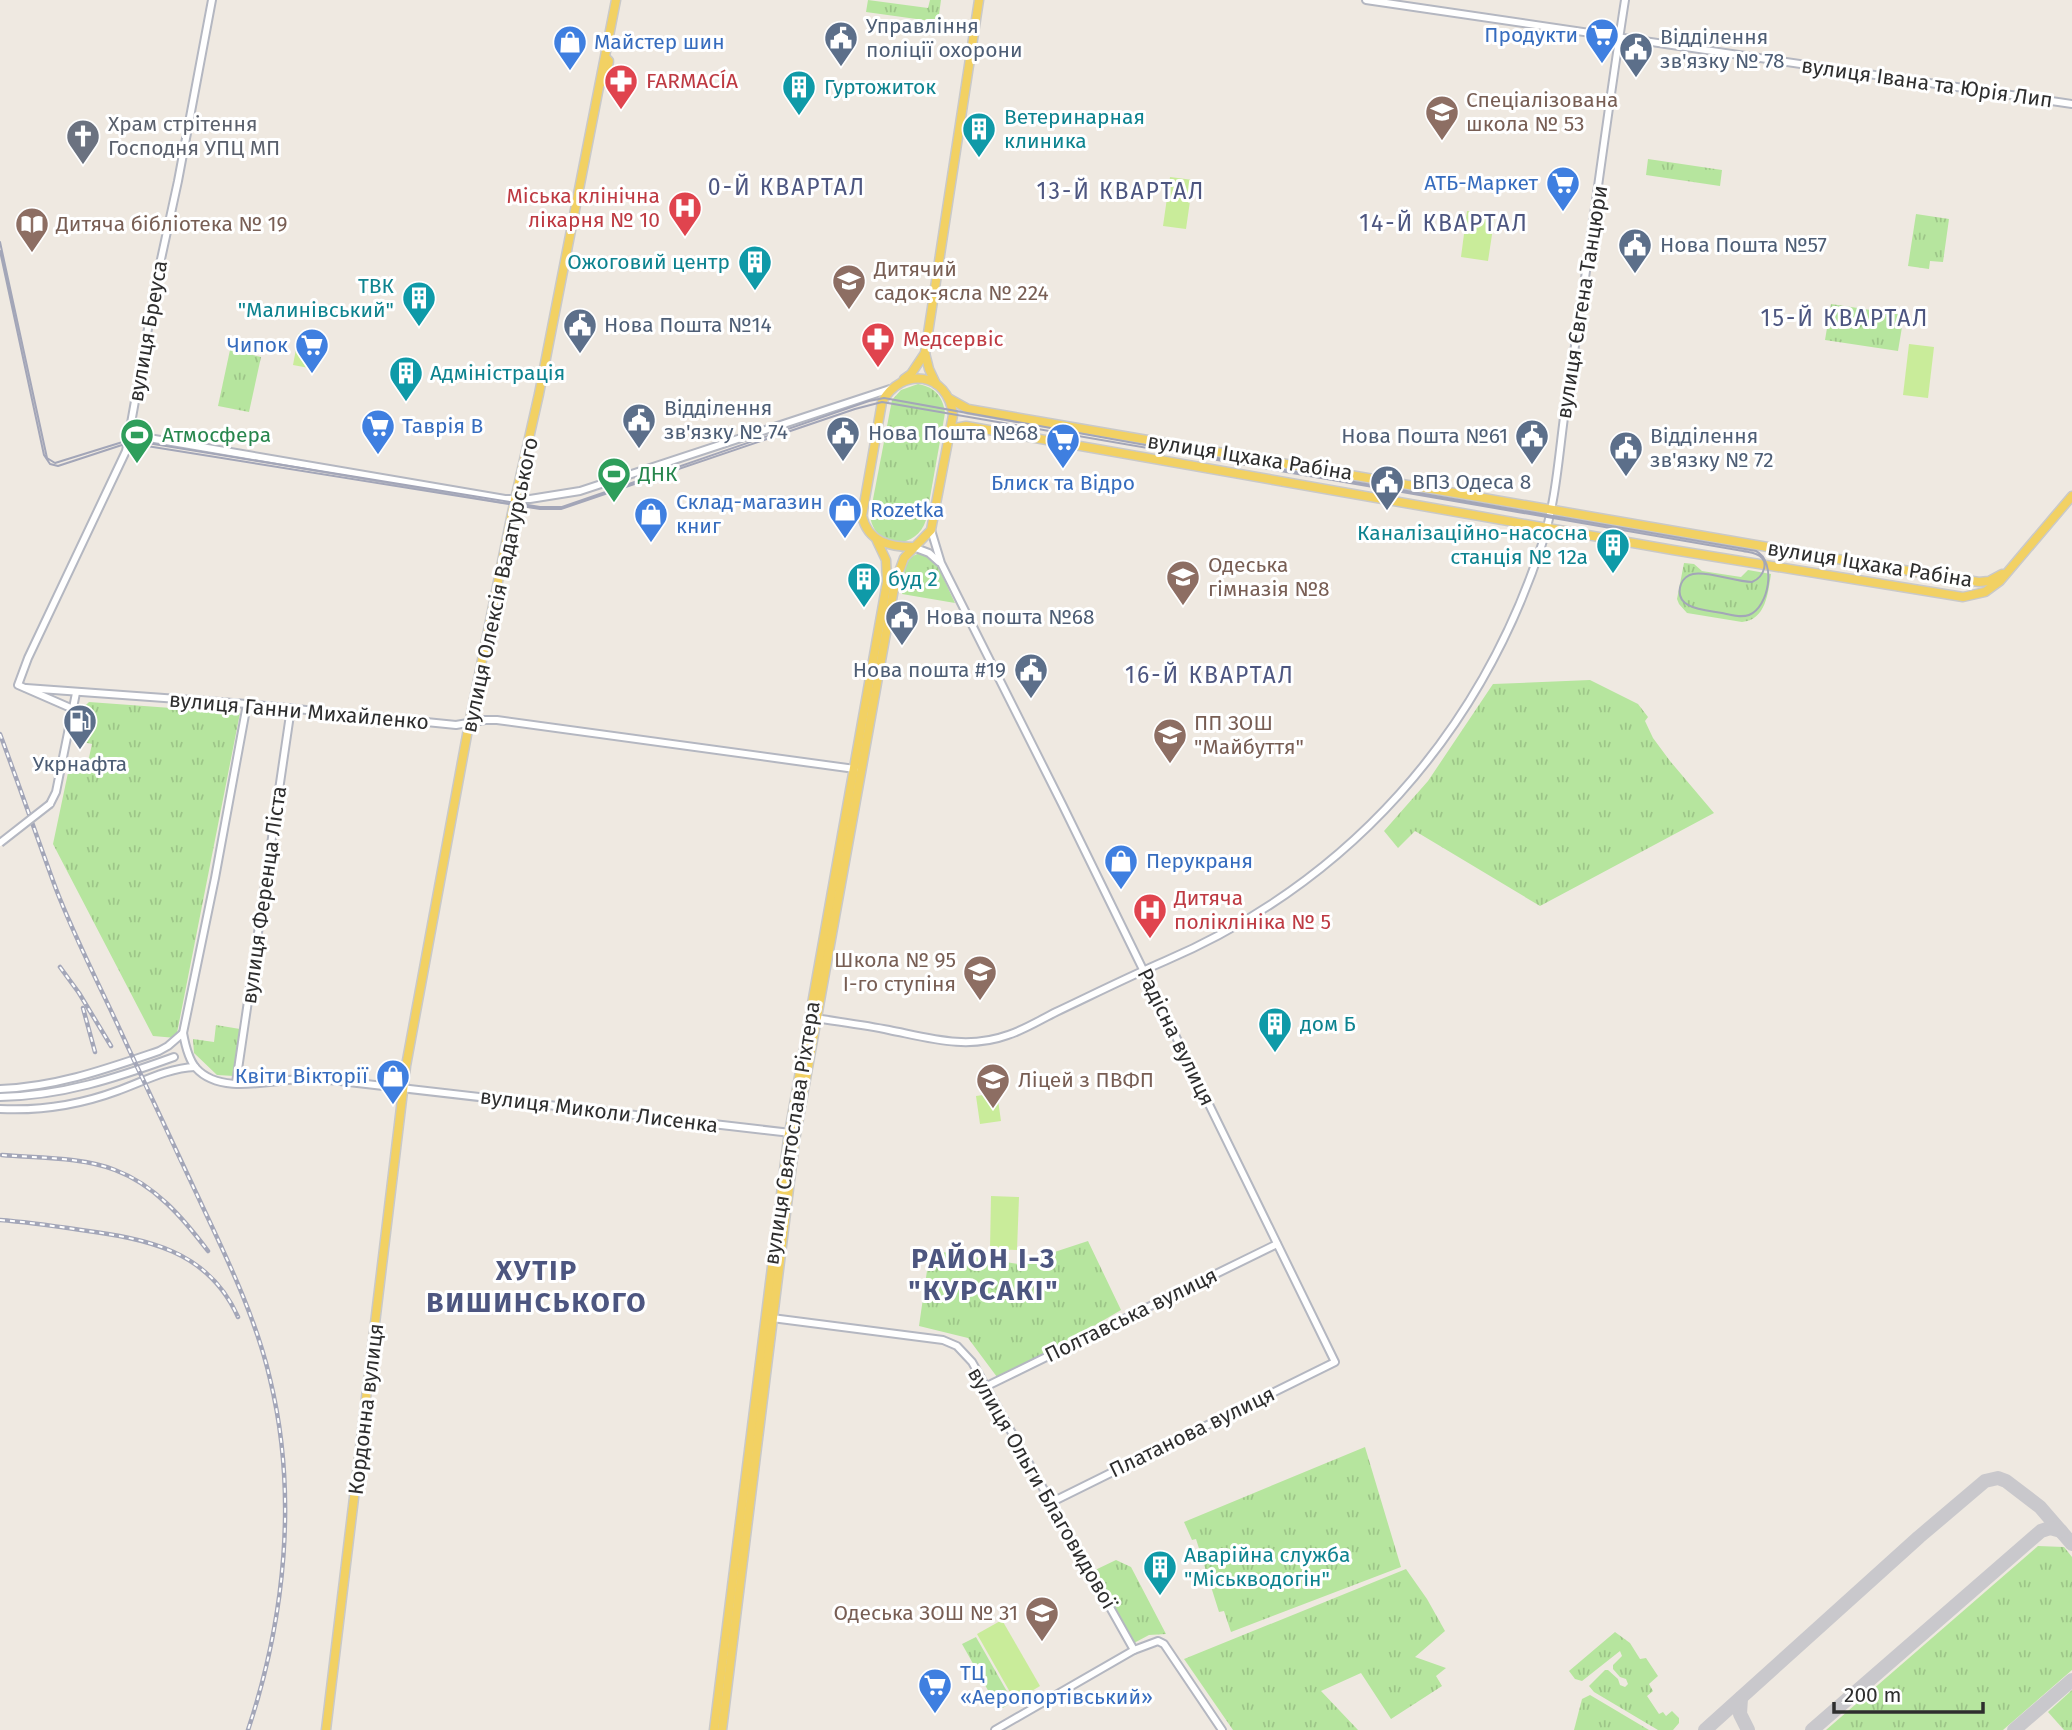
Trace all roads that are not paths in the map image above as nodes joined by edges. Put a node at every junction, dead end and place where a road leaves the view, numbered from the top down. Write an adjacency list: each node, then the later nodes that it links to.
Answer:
1 (212, 0): 14 (street, вулиця Бреуса)
2 (616, 0): 16 (main road, вулиця Олексія Вадатурського)
3 (979, 0): 8 (main road)
4 (1366, 0): 6 (street, вулиця Івана та Юрія Лип)
5 (1625, 0): 6 (street, вулиця Євгена Танцюри)
6 (1619, 38): 7 (street, вулиця Івана та Юрія Лип); 17 (street, вулиця Євгена Танцюри)
7 (2072, 104)
8 (925, 353): 9 (main road); 10 (main road)
9 (899, 382): 10 (main road); 11 (main road)
10 (936, 384): 12 (main road)
11 (890, 389): 16 (street); 20 (main road, вулиця Святослава Ріхтера)
12 (950, 399): 13 (main road); 17 (main road, вулиця Іцхака Рабіна)
13 (950, 429): 18 (main road, вулиця Іцхака Рабіна); 19 (main road)
14 (129, 437): 16 (street); 26 (street, вулиця Бреуса)
15 (2072, 496): 23 (main road)
16 (517, 499): 32 (main road, вулиця Олексія Вадатурського)
17 (1550, 509): 18 (street, вулиця Євгена Танцюри); 24 (main road, вулиця Іцхака Рабіна)
18 (1547, 527): 25 (main road, вулиця Іцхака Рабіна); 35 (street, вулиця Євгена Танцюри)
19 (931, 530): 21 (main road, вулиця Святослава Ріхтера); 22 (street, Радісна вулиця)
20 (877, 541): 21 (main road); 33 (main road, вулиця Святослава Ріхтера)
21 (913, 547): 22 (street); 33 (main road, вулиця Святослава Ріхтера)
22 (941, 563): 35 (street, Радісна вулиця)
23 (2011, 569): 24 (main road, вулиця Іцхака Рабіна); 25 (main road, вулиця Іцхака Рабіна)
24 (1974, 581): 25 (main road)
25 (1969, 596)
26 (18, 685): 27 (street, вулиця Ганни Михайленко)
27 (26, 688): 28 (street, вулиця Ганни Михайленко); 31 (street, вулиця Ганни Михайленко)
28 (76, 692): 29 (street, вулиця Ганни Михайленко); 31 (street)
29 (247, 704): 30 (street, вулиця Ганни Михайленко); 37 (street)
30 (291, 708): 32 (street, вулиця Ганни Михайленко); 42 (street, вулиця Ференца Ліста)
31 (73, 709): 34 (street, bridge)
32 (469, 724): 33 (street, вулиця Ганни Михайленко); 43 (main road, вулиця Олексія Вадатурського)
33 (857, 769): 36 (main road, вулиця Святослава Ріхтера)
34 (0, 843)
35 (1143, 970): 36 (street, вулиця Євгена Танцюри); 48 (street, Радісна вулиця)
36 (813, 1018): 47 (main road, вулиця Святослава Ріхтера)
37 (183, 1033): 38 (street); 40 (street)
38 (168, 1046): 39 (street); 44 (street)
39 (174, 1057): 41 (street); 45 (street)
40 (195, 1067): 41 (street); 42 (street, вулиця Миколи Лисенка)
41 (174, 1070): 46 (street)
42 (236, 1083): 43 (street, вулиця Миколи Лисенка)
43 (403, 1087): 47 (street, вулиця Миколи Лисенка); 54 (main road, Кордонна вулиця)
44 (0, 1089)
45 (0, 1097)
46 (0, 1109)
47 (793, 1134): 49 (main road, вулиця Святослава Ріхтера); 55 (main road, вулиця Святослава Ріхтера)
48 (1277, 1244): 50 (street, Радісна вулиця); 51 (street, Полтавська вулиця)
49 (772, 1318): 51 (street, вулиця Ольги Благовидової); 56 (main road, вулиця Святослава Ріхтера)
50 (1335, 1362): 52 (street, Платанова вулиця)
51 (985, 1387): 52 (street, вулиця Ольги Благовидової)
52 (1050, 1503): 53 (street, вулиця Ольги Благовидової)
53 (1134, 1650): 57 (street); 58 (street)
54 (326, 1730)
55 (715, 1730)
56 (722, 1730)
57 (995, 1730)
58 (1222, 1730)

